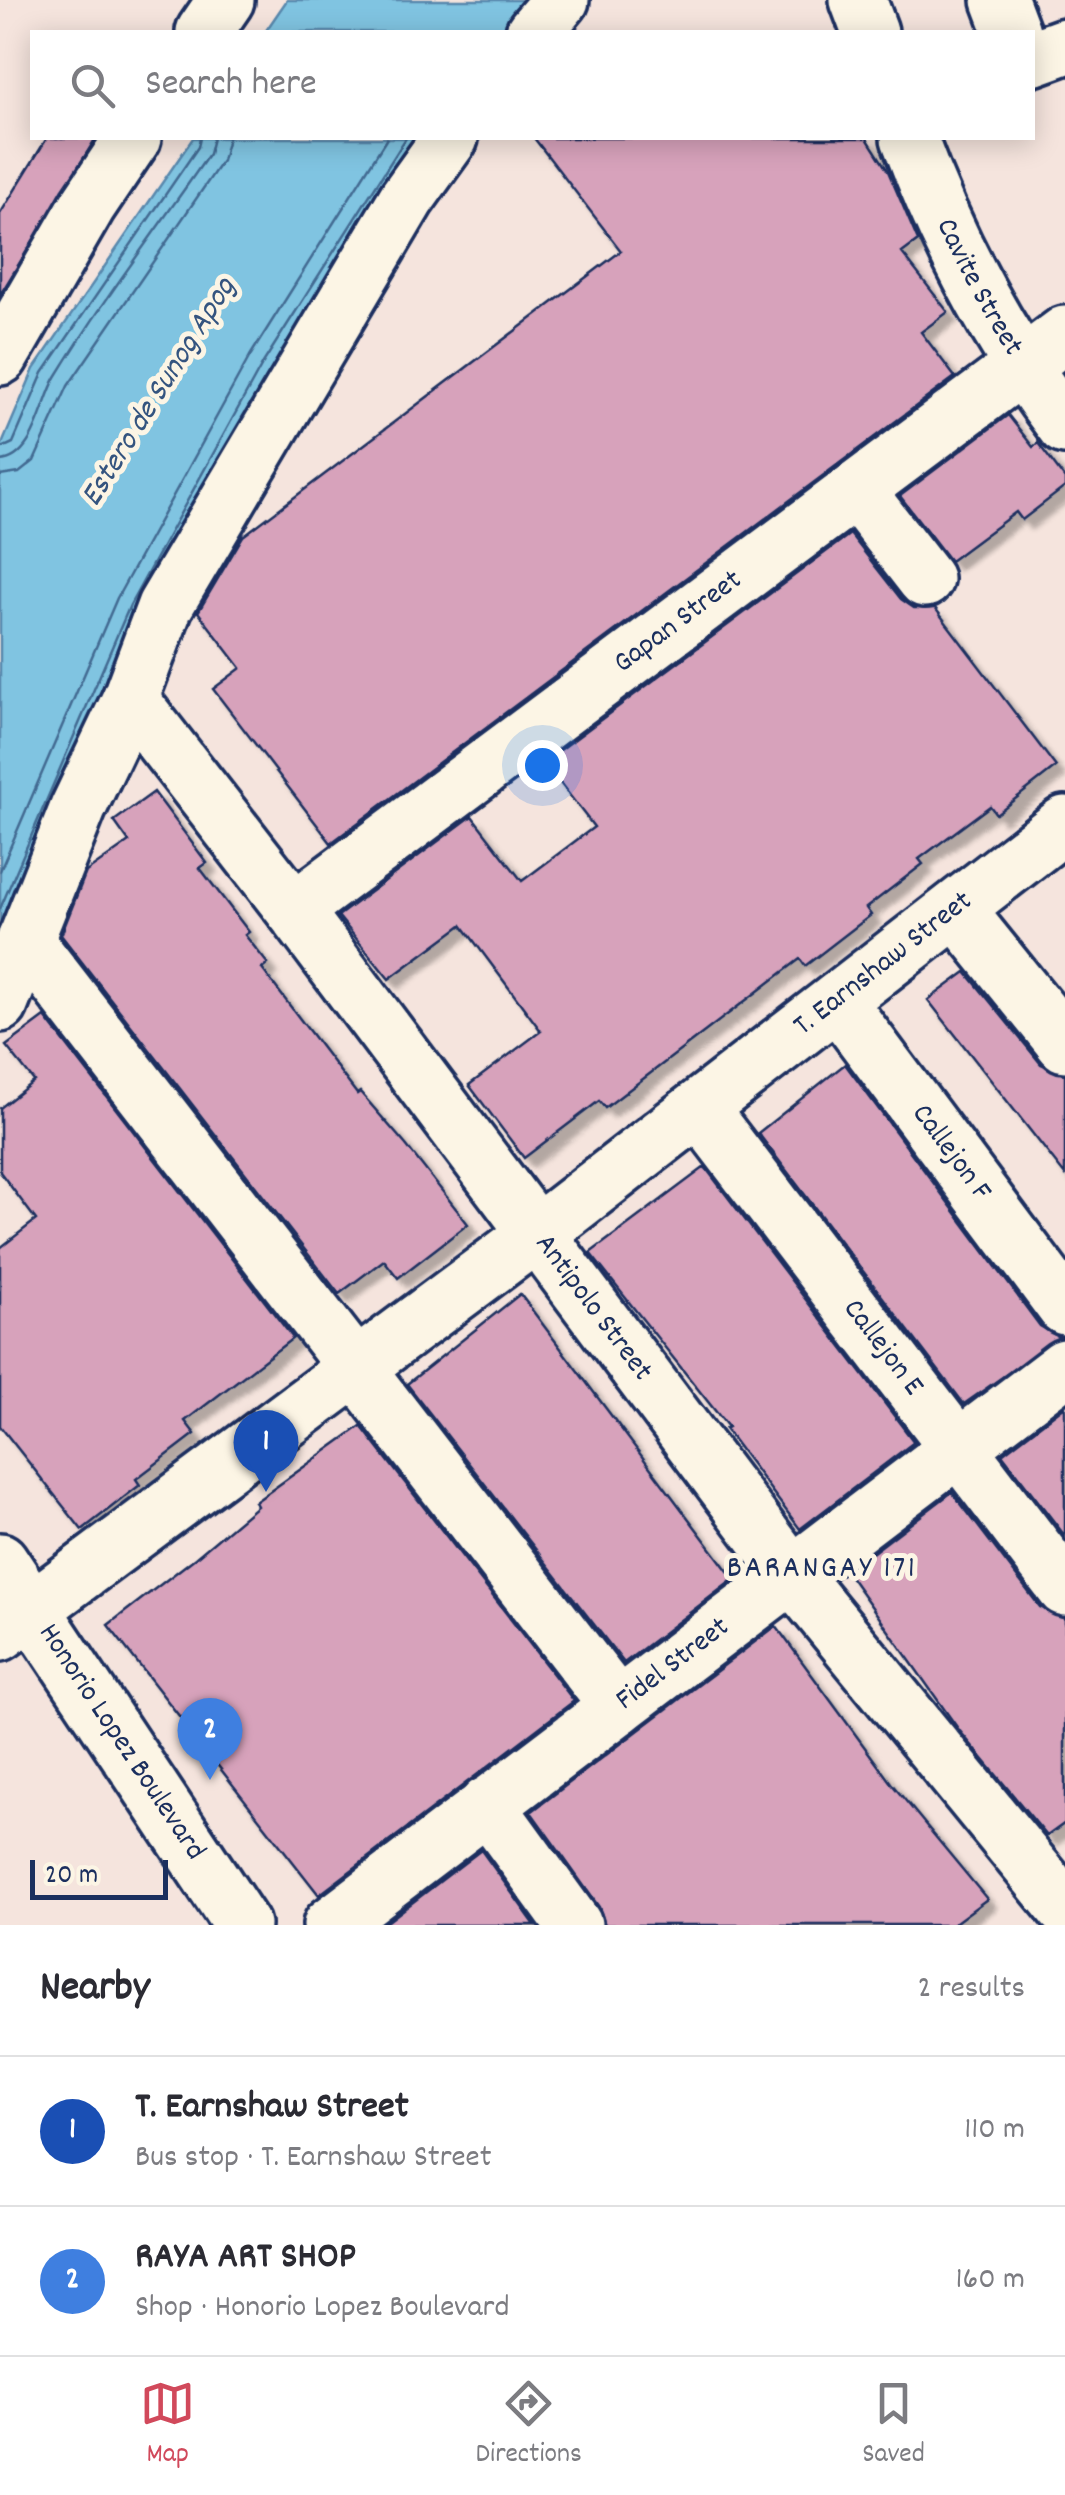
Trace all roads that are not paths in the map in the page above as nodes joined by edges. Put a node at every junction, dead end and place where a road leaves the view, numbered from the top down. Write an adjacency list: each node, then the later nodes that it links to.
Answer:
1 (226, 0): 5 (street)
2 (562, 0): 6 (street)
3 (858, 0): 7 (street)
4 (1000, 0): 8 (street)
5 (205, 30)
6 (536, 30)
7 (869, 30)
8 (1011, 30)
9 (1065, 46): 10 (street)
10 (1035, 57)
11 (132, 140): 15 (street)
12 (449, 140): 20 (street)
13 (909, 140): 16 (street, Cavite Street)
14 (1065, 334): 16 (street, Gapan Street)
15 (0, 356)
16 (1021, 368): 17 (street, Cavite Street); 18 (street, Gapan Street)
17 (1065, 426)
18 (856, 490): 19 (street); 23 (street, Gapan Street)
19 (924, 579)
20 (130, 699): 23 (street, Antipolo Street); 24 (street)
21 (1065, 824): 22 (street, T. Earnshaw Street)
22 (956, 908): 25 (street, T. Earnshaw Street); 27 (street)
23 (294, 910): 29 (street, Antipolo Street)
24 (25, 940): 26 (street); 32 (street)
25 (836, 1001): 28 (street, T. Earnshaw Street); 30 (street, Callejon F)
26 (0, 1004)
27 (1065, 1044)
28 (699, 1108): 29 (street, T. Earnshaw Street); 33 (street, Callejon E)
29 (536, 1234): 32 (street, T. Earnshaw Street); 35 (street, Antipolo Street)
30 (1065, 1308)
31 (1065, 1367): 33 (street, Fidel Street)
32 (359, 1368): 37 (street, T. Earnshaw Street); 38 (street)
33 (959, 1449): 35 (street, Fidel Street); 36 (street, Callejon E)
34 (0, 1561): 37 (street, Honorio Lopez Boulevard)
35 (794, 1577): 38 (street, Fidel Street); 40 (street, Antipolo Street)
36 (1065, 1588)
37 (16, 1622): 41 (street, Honorio Lopez Boulevard)
38 (618, 1707): 39 (street, Fidel Street)
39 (487, 1805): 42 (street, Fidel Street); 43 (street)
40 (1053, 1907)
41 (242, 1925)
42 (331, 1925)
43 (574, 1925)

